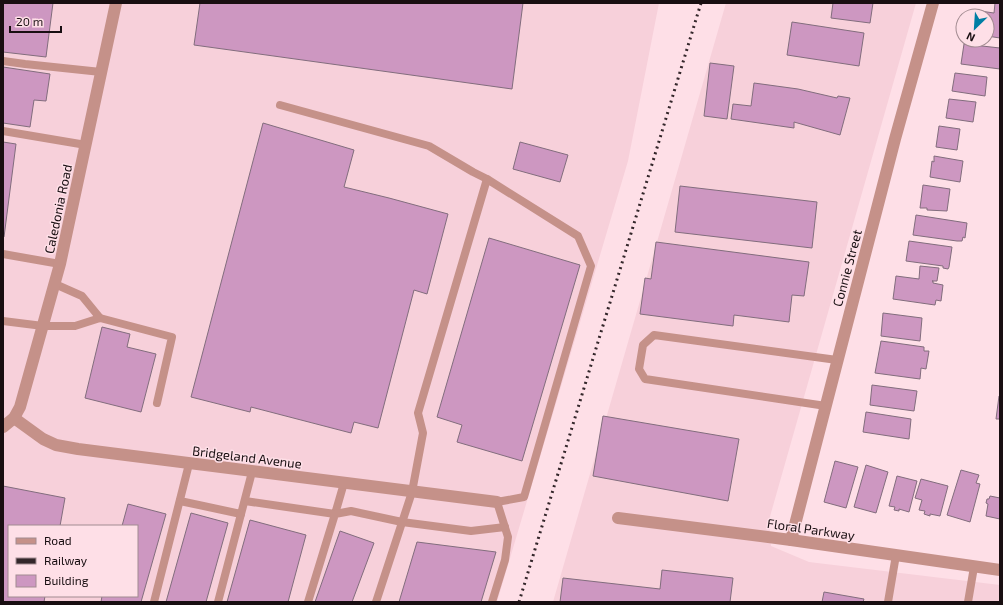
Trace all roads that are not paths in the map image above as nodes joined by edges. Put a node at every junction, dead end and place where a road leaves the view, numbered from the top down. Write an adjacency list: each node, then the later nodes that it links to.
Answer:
1 (114, 3): 4 (street, Caledonia Road)
2 (933, 3): 15 (street, Connie Street)
3 (3, 61): 4 (lane)
4 (101, 72): 7 (street, Caledonia Road)
5 (280, 105): 8 (lane)
6 (3, 130): 7 (lane)
7 (86, 145): 10 (street, Caledonia Road)
8 (487, 179): 23 (lane); 26 (lane)
9 (3, 254): 10 (lane)
10 (60, 264): 11 (street, Caledonia Road)
11 (55, 284): 12 (lane); 14 (street, Caledonia Road)
12 (100, 318): 14 (lane); 16 (lane)
13 (3, 321): 14 (lane)
14 (43, 326): 18 (street, Caledonia Road)
15 (837, 360): 17 (street, Connie Street); 17 (lane)
16 (157, 403)
17 (826, 406): 32 (street, Connie Street)
18 (14, 418): 19 (street); 20 (street, Bridgeland Avenue)
19 (3, 427)
20 (190, 464): 21 (street, Bridgeland Avenue); 24 (lane)
21 (252, 472): 22 (street, Bridgeland Avenue); 25 (lane)
22 (344, 483): 23 (street, Bridgeland Avenue); 28 (lane)
23 (412, 492): 26 (street, Bridgeland Avenue); 30 (lane)
24 (180, 501): 27 (lane); 36 (lane)
25 (245, 501): 27 (lane); 28 (lane)
26 (497, 502): 31 (lane)
27 (241, 514): 37 (lane)
28 (335, 514): 30 (lane); 38 (lane)
29 (618, 518): 32 (street, Floral Parkway)
30 (402, 522): 31 (lane); 39 (lane)
31 (505, 527): 40 (lane)
32 (791, 540): 33 (street, Floral Parkway)
33 (896, 555): 34 (street, Floral Parkway); 41 (lane)
34 (974, 566): 35 (street, Floral Parkway); 42 (lane)
35 (1000, 570)
36 (154, 602)
37 (218, 602)
38 (308, 602)
39 (376, 602)
40 (492, 602)
41 (888, 602)
42 (968, 602)

